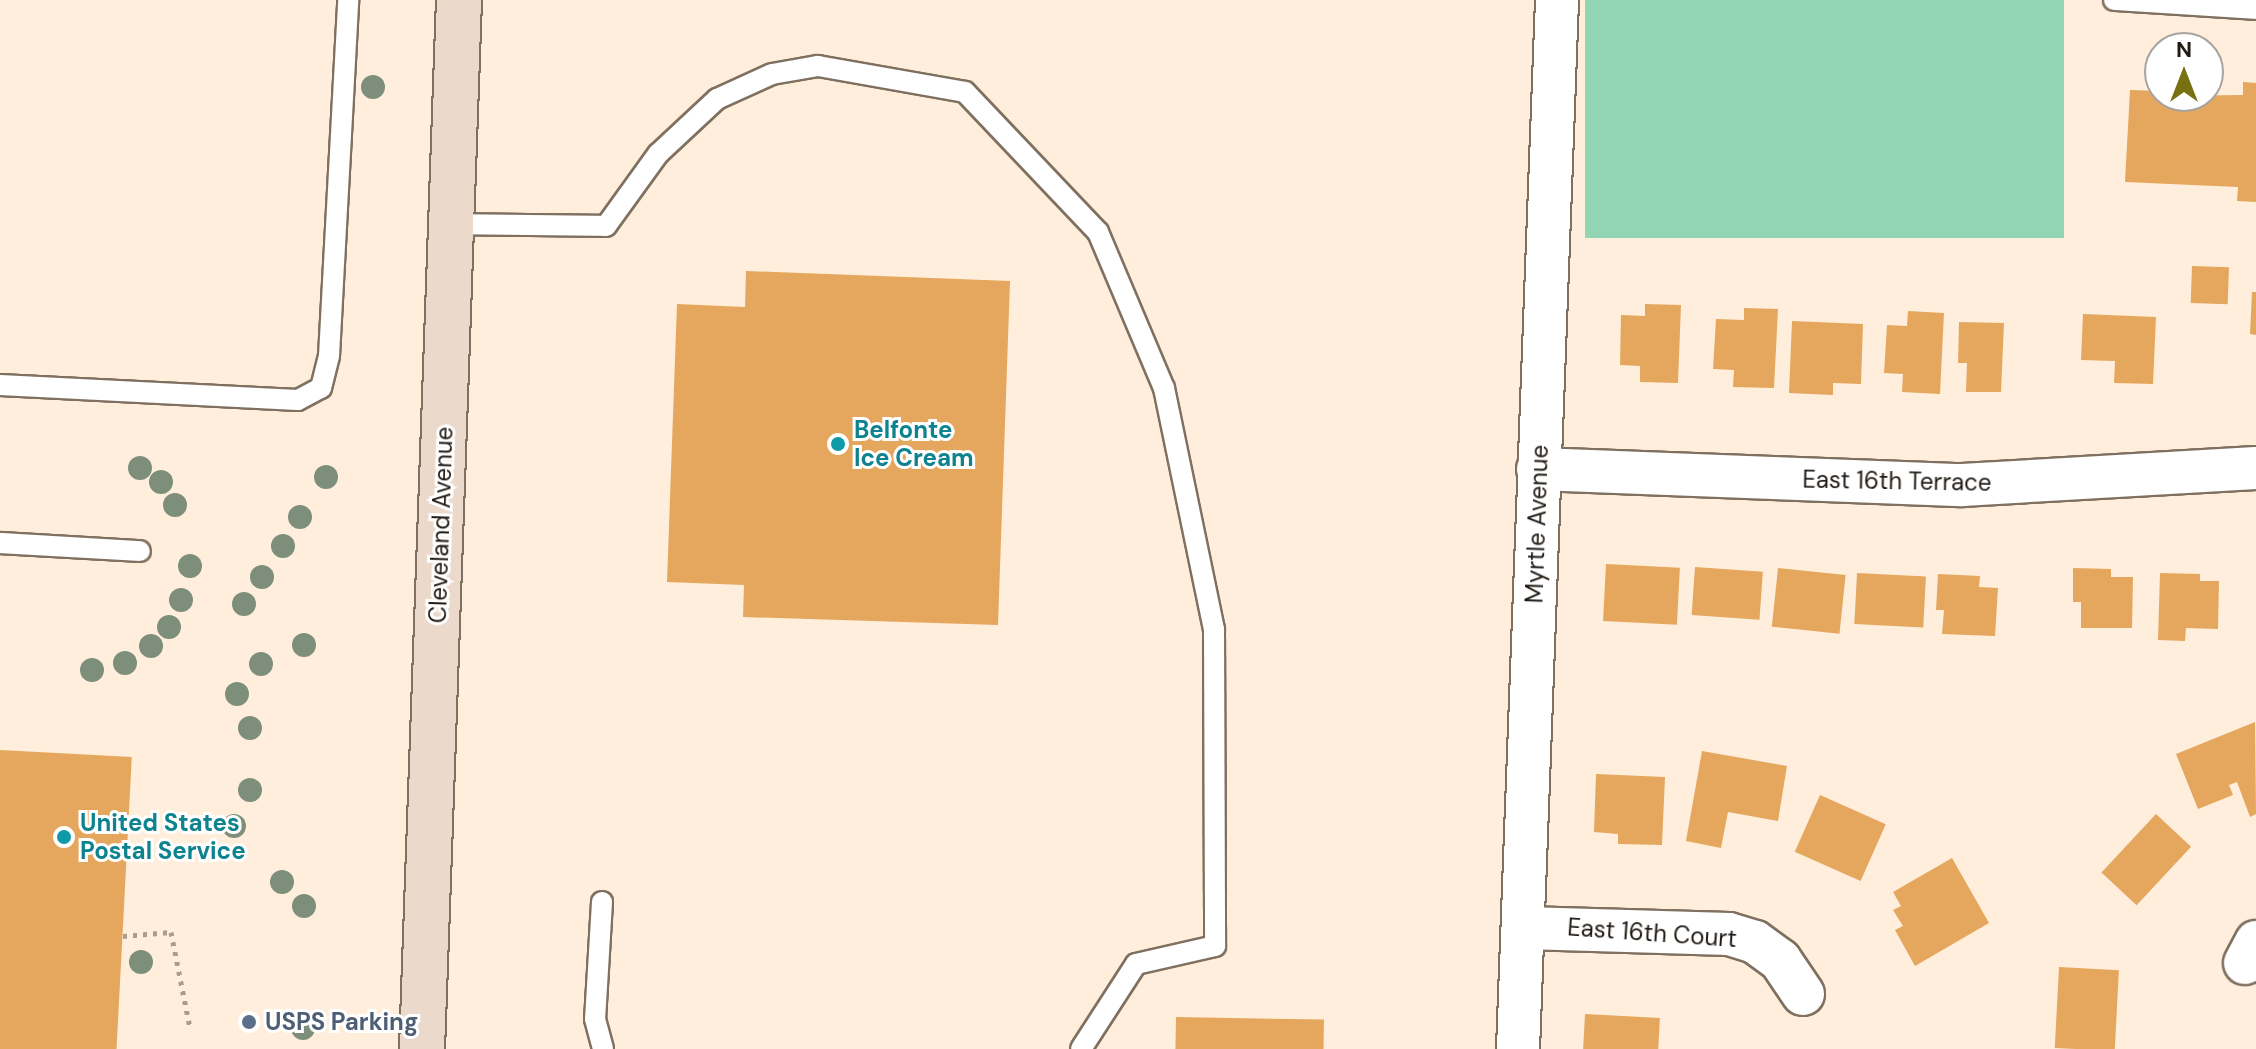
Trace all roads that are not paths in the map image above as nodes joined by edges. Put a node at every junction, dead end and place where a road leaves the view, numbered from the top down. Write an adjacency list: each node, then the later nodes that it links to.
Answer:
1 (348, 0): 7 (lane)
2 (459, 0): 6 (main road, Cleveland Avenue)
3 (1557, 0): 9 (street, Myrtle Avenue)
4 (2114, 0): 5 (lane)
5 (2256, 9)
6 (452, 224): 15 (main road, Cleveland Avenue); 17 (lane)
7 (0, 385)
8 (2256, 468): 9 (street, East 16th Terrace)
9 (1538, 469): 13 (street, Myrtle Avenue)
10 (0, 543): 11 (lane)
11 (140, 551)
12 (602, 902): 16 (lane)
13 (1525, 928): 14 (street, East 16th Court); 18 (street, Myrtle Avenue)
14 (1803, 994)
15 (422, 1049)
16 (603, 1049)
17 (1081, 1049)
18 (1518, 1049)

